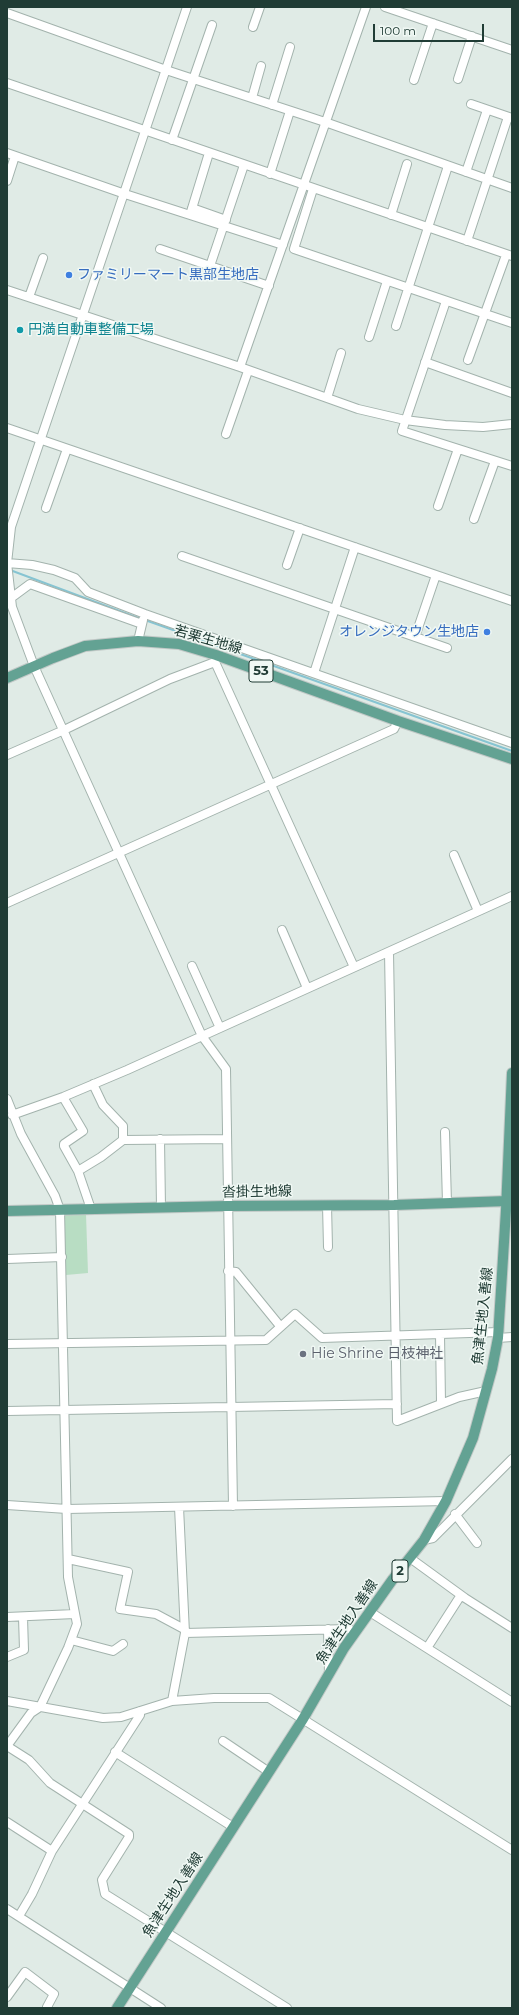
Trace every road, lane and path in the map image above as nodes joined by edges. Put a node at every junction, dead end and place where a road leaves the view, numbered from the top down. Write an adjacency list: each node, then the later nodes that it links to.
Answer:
1 (187, 7): 13 (street)
2 (260, 7): 8 (street)
3 (366, 7): 24 (street)
4 (385, 7): 6 (street)
5 (7, 13): 13 (street)
6 (433, 23): 9 (street); 16 (street)
7 (212, 25): 15 (street)
8 (253, 27)
9 (472, 36): 11 (street); 14 (street)
10 (290, 46): 20 (street)
11 (512, 50)
12 (261, 66): 18 (street)
13 (166, 70): 15 (street); 25 (street)
14 (458, 79)
15 (194, 80): 18 (street); 26 (street)
16 (414, 80)
17 (7, 83): 25 (street)
18 (252, 98): 20 (street)
19 (471, 104): 21 (street)
20 (272, 105): 22 (street)
21 (487, 110): 23 (street); 32 (street)
22 (290, 111): 24 (street); 33 (street)
23 (510, 117): 35 (street)
24 (325, 122): 31 (street); 36 (street)
25 (145, 131): 26 (street); 39 (street)
26 (172, 140): 27 (street)
27 (209, 153): 30 (street); 40 (street)
28 (11, 154): 34 (street); 39 (street)
29 (407, 164): 41 (street)
30 (244, 165): 33 (street); 42 (street)
31 (448, 166): 32 (street); 43 (street)
32 (466, 172): 35 (street)
33 (270, 174): 36 (street)
34 (7, 180)
35 (488, 180): 37 (street); 44 (street)
36 (304, 186): 38 (street); 45 (street)
37 (512, 188)
38 (313, 189): 41 (street); 50 (street)
39 (125, 194): 40 (street); 57 (street)
40 (191, 211): 42 (street)
41 (391, 215): 43 (street)
42 (225, 223): 45 (street); 49 (street)
43 (427, 228): 44 (street); 52 (street)
44 (467, 241): 47 (street)
45 (283, 245): 51 (street)
46 (160, 249): 49 (street)
47 (509, 256): 56 (street)
48 (43, 258): 54 (street)
49 (210, 266): 51 (street)
50 (387, 281): 52 (street); 60 (street)
51 (269, 286): 64 (street)
52 (407, 288): 55 (street); 59 (street)
53 (7, 290): 54 (street)
54 (29, 297): 57 (street)
55 (446, 301): 56 (street); 63 (street)
56 (485, 313): 58 (street); 62 (street)
57 (82, 315): 64 (street); 72 (street)
58 (512, 323)
59 (396, 326)
60 (369, 337)
61 (341, 352): 67 (street)
62 (468, 360)
63 (425, 362): 66 (street); 68 (street)
64 (240, 368): 65 (street)
65 (248, 370): 67 (street); 71 (street)
66 (512, 393)
67 (326, 398): 68 (street)
68 (405, 420): 69 (street); 74 (street)
69 (512, 424)
70 (7, 428): 72 (street)
71 (226, 434)
72 (40, 440): 73 (street); 83 (street)
73 (67, 449): 78 (street); 80 (street)
74 (458, 449): 75 (street); 77 (street)
75 (494, 461): 76 (street); 79 (street)
76 (512, 466)
77 (438, 506)
78 (46, 508)
79 (474, 519)
80 (300, 528): 81 (street); 84 (street)
81 (355, 547): 85 (street); 88 (street)
82 (182, 556): 88 (street)
83 (7, 563): 86 (street); 89 (street)
84 (287, 565)
85 (436, 575): 87 (street); 91 (street)
86 (10, 598): 90 (street); 95 (street)
87 (512, 601)
88 (336, 609): 91 (street); 96 (street)
89 (145, 614): 90 (street); 96 (street)
90 (142, 624): 92 (street)
91 (415, 636): 93 (street)
92 (138, 641): 94 (main road, 若栗生地線 / 53); 95 (main road, 若栗生地線 / 53)
93 (447, 648)
94 (216, 659): 98 (main road, 若栗生地線 / 53); 99 (street); 103 (street)
95 (34, 666): 97 (main road, 若栗生地線 / 53); 99 (street)
96 (314, 673): 100 (street)
97 (7, 678)
98 (398, 721): 102 (main road, 若栗生地線 / 53); 103 (street)
99 (64, 730): 101 (street); 104 (street)
100 (512, 743)
101 (7, 755)
102 (512, 759)
103 (270, 784): 104 (street); 112 (street)
104 (118, 853): 107 (street); 115 (street)
105 (454, 855): 108 (street)
106 (512, 896): 108 (street)
107 (7, 903)
108 (478, 911): 110 (street)
109 (282, 930): 113 (street)
110 (389, 952): 112 (street); 130 (street)
111 (192, 966): 114 (street)
112 (354, 967): 113 (street)
113 (307, 988): 114 (street)
114 (220, 1028): 115 (street)
115 (202, 1036): 117 (street); 124 (street)
116 (512, 1073): 121 (main road, 魚津生地入善線 / 2)
117 (93, 1084): 118 (street); 125 (street)
118 (63, 1097): 120 (street); 126 (street)
119 (7, 1099): 120 (street)
120 (12, 1115): 134 (street)
121 (511, 1130): 127 (main road, 魚津生地入善線 / 2)
122 (445, 1132): 128 (street)
123 (160, 1139): 124 (street); 125 (street); 132 (street)
124 (226, 1139): 131 (street)
125 (123, 1140): 126 (street)
126 (78, 1171): 133 (street)
127 (509, 1201): 128 (main road, 沓掛生地線); 142 (main road, 魚津生地入善線 / 2)
128 (446, 1203): 130 (main road, 沓掛生地線)
129 (327, 1205): 130 (main road, 沓掛生地線); 131 (main road, 沓掛生地線); 136 (street)
130 (394, 1205): 143 (street)
131 (227, 1206): 132 (main road, 沓掛生地線); 139 (street)
132 (160, 1208): 133 (main road, 沓掛生地線)
133 (91, 1209): 134 (main road, 沓掛生地線)
134 (60, 1210): 135 (main road, 沓掛生地線); 137 (street)
135 (7, 1211)
136 (328, 1248)
137 (62, 1257): 138 (street); 146 (street)
138 (7, 1259)
139 (228, 1271): 140 (street); 145 (street)
140 (280, 1326): 143 (street); 145 (street)
141 (440, 1334): 142 (street); 143 (street); 149 (street)
142 (498, 1335): 144 (street); 148 (main road, 魚津生地入善線 / 2)
143 (397, 1336): 150 (street)
144 (512, 1337)
145 (230, 1339): 146 (street); 151 (street)
146 (64, 1342): 147 (street); 152 (street)
147 (7, 1344)
148 (486, 1391): 149 (street); 155 (main road, 魚津生地入善線 / 2)
149 (441, 1403): 150 (street)
150 (397, 1404): 151 (street)
151 (231, 1407): 152 (street); 157 (street)
152 (65, 1410): 153 (street); 159 (street)
153 (7, 1411)
154 (512, 1459): 160 (street)
155 (446, 1501): 157 (street); 161 (main road, 魚津生地入善線 / 2)
156 (7, 1505): 159 (street)
157 (233, 1506): 158 (street)
158 (179, 1507): 159 (street); 172 (street)
159 (67, 1509): 164 (street)
160 (455, 1514): 161 (street); 162 (street)
161 (424, 1540): 163 (main road, 魚津生地入善線 / 2)
162 (477, 1543)
163 (410, 1558): 165 (street); 166 (main road, 魚津生地入善線 / 2)
164 (68, 1560): 167 (street); 172 (street)
165 (461, 1595): 170 (street); 176 (street)
166 (370, 1612): 173 (main road, 魚津生地入善線 / 2); 176 (street)
167 (75, 1614): 169 (street); 174 (street)
168 (7, 1617): 169 (street)
169 (23, 1617): 177 (street)
170 (512, 1628)
171 (328, 1630): 172 (street); 173 (street); 178 (street)
172 (185, 1631): 180 (street)
173 (355, 1633): 178 (main road, 魚津生地入善線 / 2)
174 (71, 1640): 175 (street); 182 (street)
175 (123, 1644)
176 (427, 1648): 181 (street)
177 (7, 1657)
178 (329, 1674): 184 (main road, 魚津生地入善線 / 2)
179 (7, 1701): 182 (street)
180 (172, 1701): 183 (street); 184 (street)
181 (512, 1702)
182 (40, 1707): 183 (street); 186 (street)
183 (140, 1711): 187 (street)
184 (303, 1718): 188 (main road, 魚津生地入善線 / 2); 192 (street)
185 (223, 1741): 188 (street)
186 (7, 1746): 189 (street)
187 (115, 1752): 189 (street); 191 (street)
188 (269, 1772): 191 (main road, 魚津生地入善線 / 2)
189 (82, 1804): 193 (street); 196 (street)
190 (7, 1822): 193 (street)
191 (233, 1827): 196 (main road, 魚津生地入善線 / 2)
192 (512, 1850)
193 (52, 1851): 195 (street)
194 (7, 1909): 195 (street)
195 (19, 1916): 197 (street)
196 (167, 1932): 197 (main road, 魚津生地入善線 / 2); 202 (street)
197 (130, 1988): 200 (main road, 魚津生地入善線 / 2); 201 (street)
198 (7, 1997): 199 (street)
199 (48, 2008)
200 (117, 2008)
201 (161, 2008)
202 (287, 2008)

